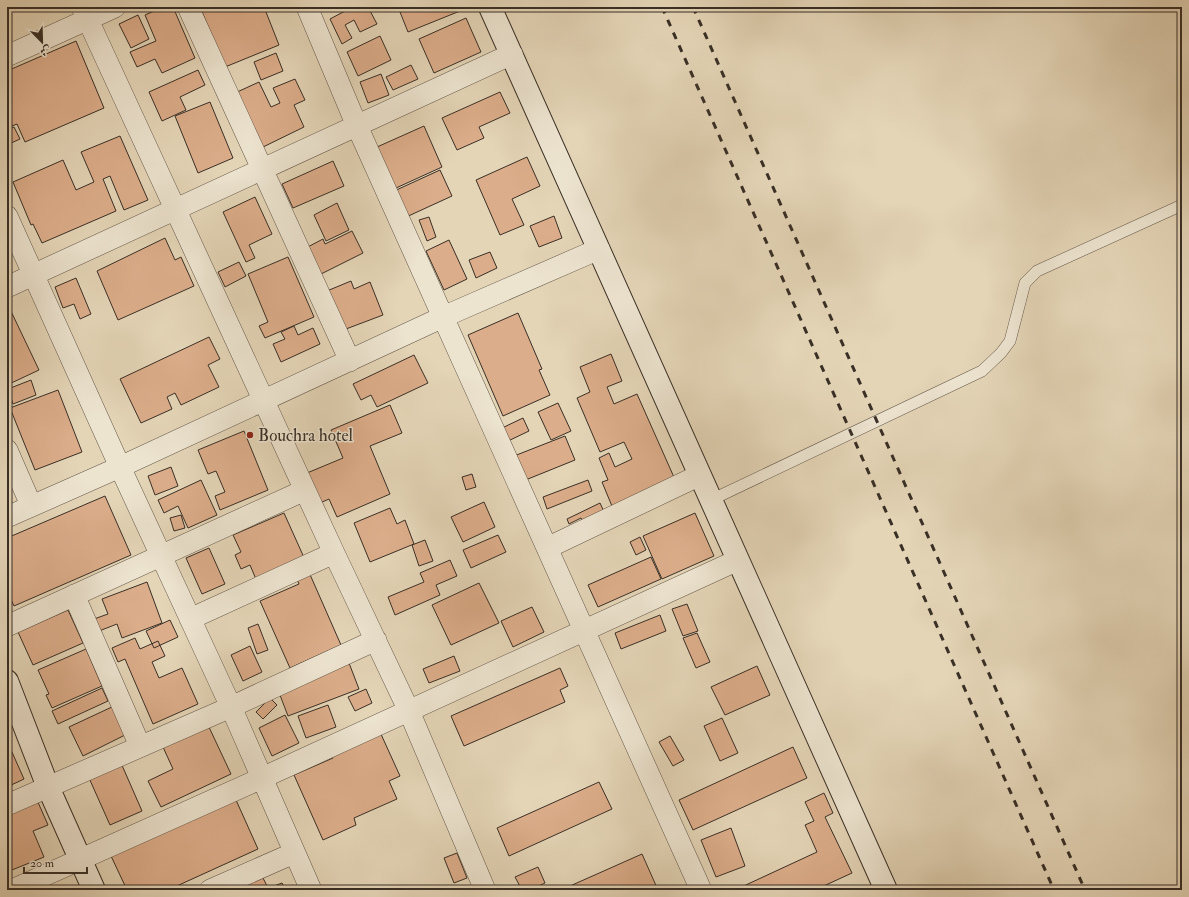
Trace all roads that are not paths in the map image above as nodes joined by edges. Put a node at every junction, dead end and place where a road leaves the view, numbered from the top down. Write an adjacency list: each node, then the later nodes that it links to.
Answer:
1 (114, 7): 5 (street)
2 (188, 7): 9 (street)
3 (307, 7): 8 (street)
4 (490, 7): 6 (main road)
5 (85, 13): 7 (street); 11 (street)
6 (512, 54): 8 (street); 13 (main road)
7 (7, 56)
8 (357, 126): 9 (street); 16 (street)
9 (262, 170): 11 (street); 17 (street)
10 (1182, 205): 23 (lane)
11 (175, 210): 14 (street); 18 (street)
12 (7, 216): 14 (street)
13 (599, 249): 16 (street); 21 (main road)
14 (33, 275): 15 (street); 20 (street)
15 (7, 287)
16 (443, 317): 17 (street); 26 (street)
17 (350, 361): 18 (street)
18 (263, 401): 20 (street); 22 (street)
19 (7, 450): 24 (street)
20 (120, 467): 24 (street); 28 (street)
21 (700, 475): 23 (main road); 26 (street)
22 (305, 490): 27 (street); 28 (street)
23 (711, 500): 29 (main road)
24 (32, 506): 25 (street)
25 (7, 517)
26 (547, 548): 33 (street)
27 (334, 553): 31 (street); 34 (street)
28 (160, 555): 30 (street); 31 (street)
29 (738, 560): 33 (street); 51 (main road)
30 (74, 595): 32 (street); 39 (street)
31 (190, 619): 36 (street)
32 (7, 626)
33 (584, 630): 37 (street); 50 (street)
34 (376, 640): 36 (street); 37 (street)
35 (7, 681): 38 (main road)
36 (231, 707): 39 (street); 40 (street)
37 (409, 711): 40 (street); 49 (street)
38 (13, 717): 41 (main road)
39 (140, 746): 41 (street)
40 (262, 778): 43 (street); 44 (street)
41 (48, 787): 42 (street); 44 (main road)
42 (7, 805)
43 (294, 853): 47 (street); 48 (street)
44 (79, 859): 45 (street); 46 (main road)
45 (12, 890)
46 (94, 890)
47 (210, 890)
48 (311, 890)
49 (485, 890)
50 (700, 890)
51 (886, 890)

